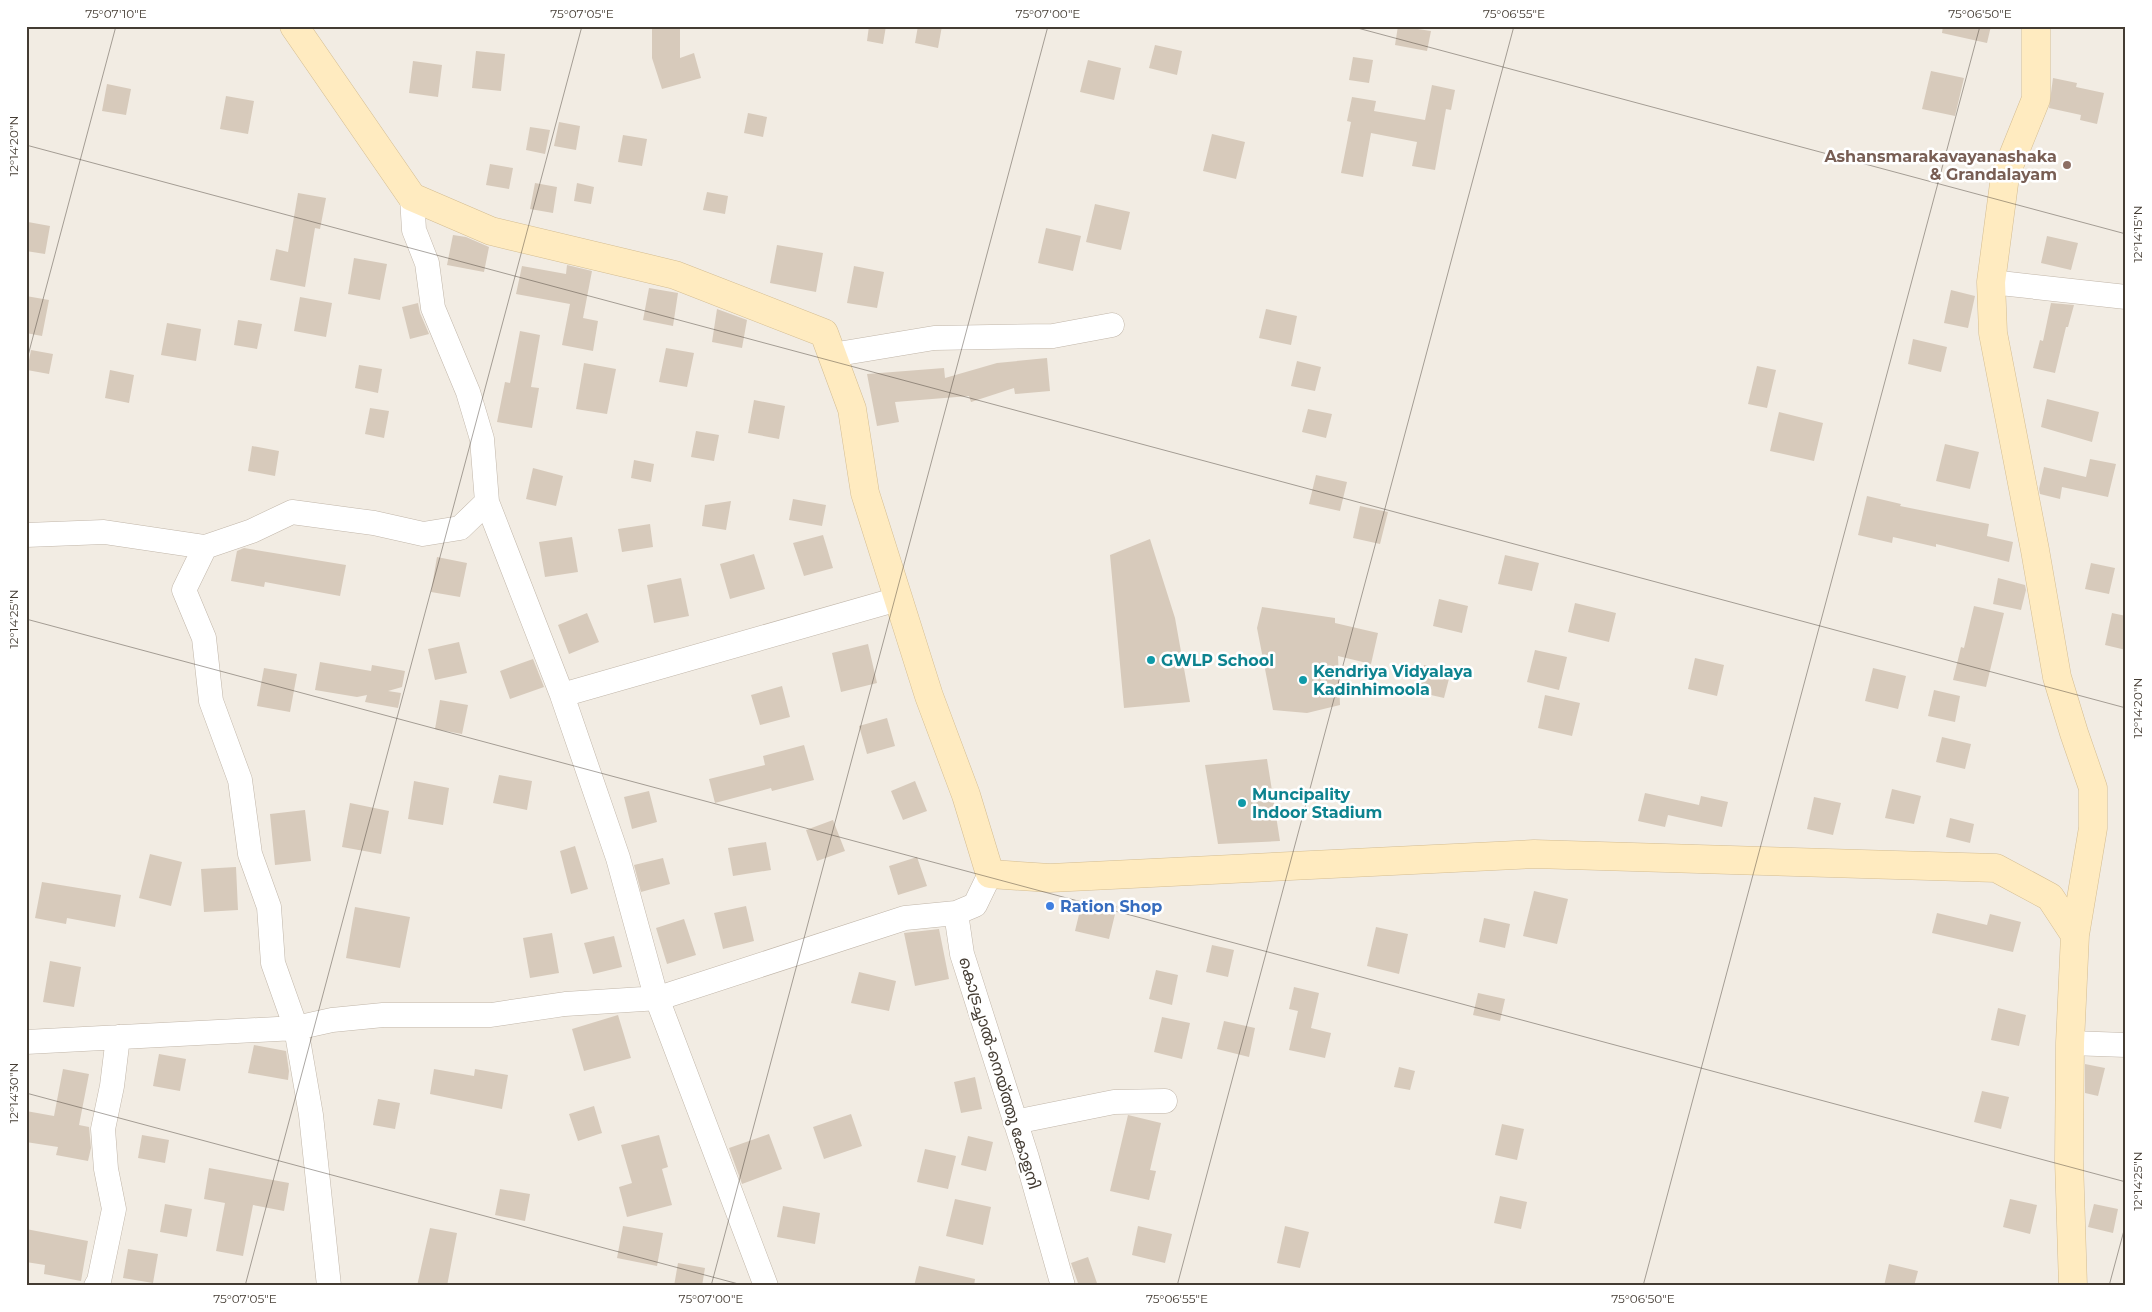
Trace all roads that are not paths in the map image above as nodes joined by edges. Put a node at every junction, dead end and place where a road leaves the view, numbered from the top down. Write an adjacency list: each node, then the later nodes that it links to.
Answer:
1 (294, 26): 3 (main road)
2 (2036, 26): 4 (main road)
3 (412, 198): 7 (main road); 8 (street)
4 (1991, 282): 5 (street); 15 (main road)
5 (2126, 297)
6 (1112, 325): 7 (street)
7 (832, 355): 11 (main road)
8 (487, 502): 10 (street); 12 (street)
9 (26, 535): 10 (street)
10 (205, 547): 17 (street)
11 (898, 599): 12 (street); 13 (main road)
12 (562, 695): 16 (street)
13 (990, 874): 14 (street); 15 (main road)
14 (956, 913): 16 (street); 23 (street, കൊട്രച്ചാൽ-നെയ്ത്തു കോളനി)
15 (2076, 935): 20 (main road)
16 (659, 998): 17 (street); 26 (street)
17 (296, 1028): 18 (street); 25 (street)
18 (118, 1037): 19 (street); 24 (street)
19 (26, 1042)
20 (2070, 1043): 21 (street); 28 (main road)
21 (2126, 1045)
22 (1165, 1101): 23 (street)
23 (1015, 1122): 27 (street, കൊട്രച്ചാൽ-നെയ്ത്തു കോളനി)
24 (96, 1286)
25 (329, 1286)
26 (766, 1286)
27 (1063, 1286)
28 (2073, 1286)

